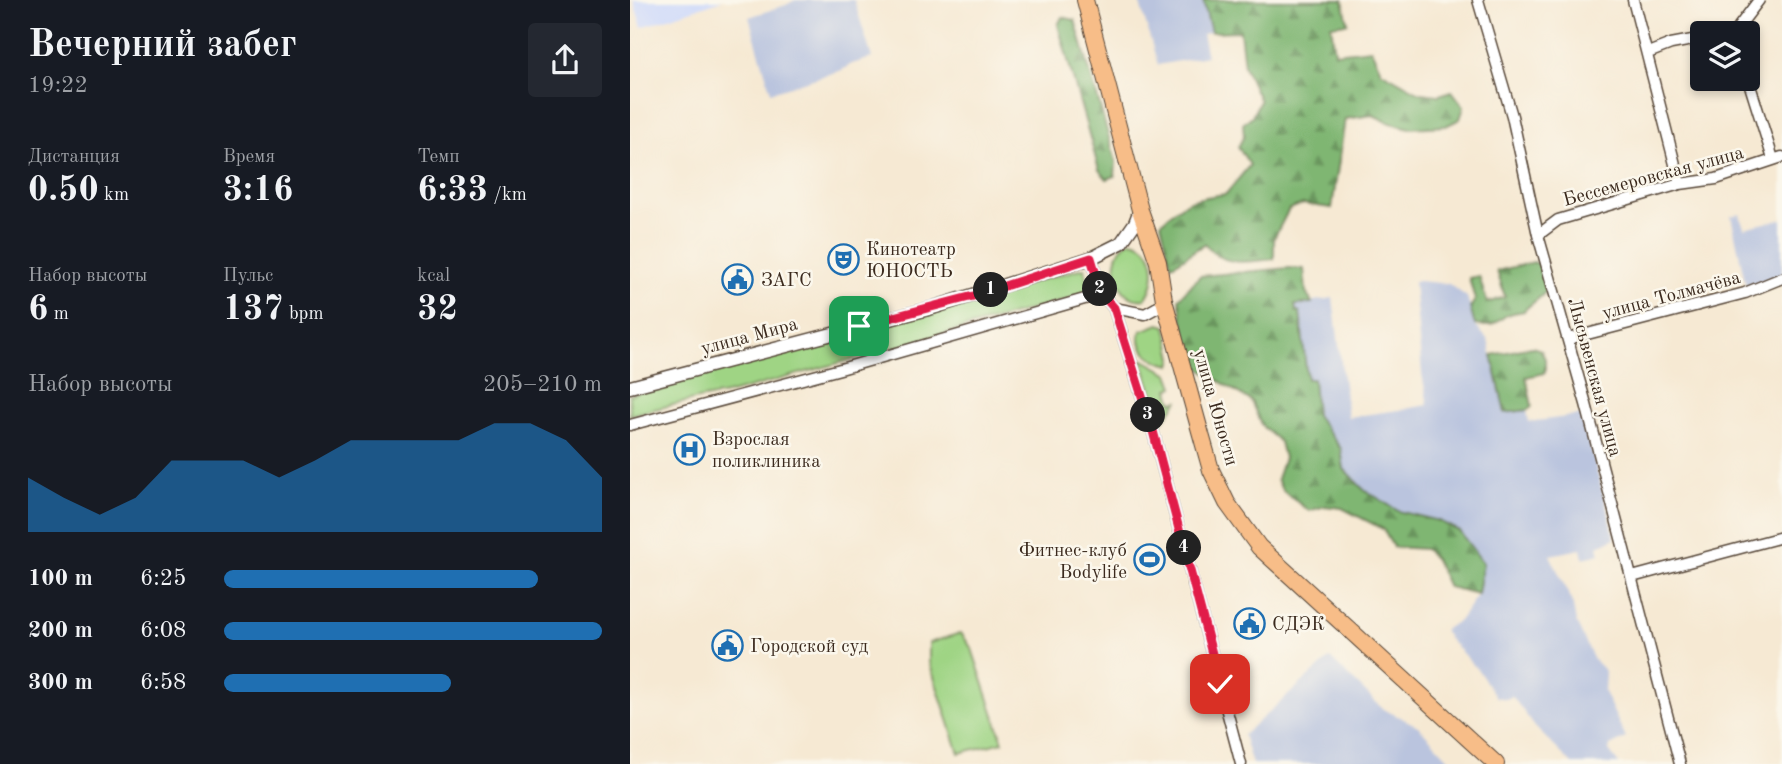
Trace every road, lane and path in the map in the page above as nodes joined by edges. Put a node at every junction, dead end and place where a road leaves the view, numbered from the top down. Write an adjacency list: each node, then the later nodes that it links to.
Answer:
1 (1085, 0): 11 (main road, улица Юности)
2 (1478, 0): 12 (street, Лысьвенская улица)
3 (1633, 0): 7 (street)
4 (1759, 0): 5 (street)
5 (1741, 21)
6 (1690, 40): 7 (street)
7 (1648, 52): 10 (street)
8 (1752, 91): 9 (street)
9 (1777, 158): 10 (street, Бессемеровская улица)
10 (1681, 184): 12 (street, Бессемеровская улица)
11 (1140, 210): 13 (street, улица Мира); 16 (main road, улица Юности)
12 (1538, 235): 18 (street, Лысьвенская улица)
13 (1091, 258): 15 (street); 19 (street, улица Мира)
14 (1782, 278): 18 (street, улица Толмачёва)
15 (1102, 294): 17 (street); 20 (street)
16 (1164, 300): 17 (street); 24 (main road, улица Юности)
17 (1114, 308): 23 (street)
18 (1568, 339): 22 (street, Лысьвенская улица)
19 (630, 387)
20 (630, 425)
21 (1782, 537): 22 (street)
22 (1632, 577): 25 (street, Лысьвенская улица)
23 (1241, 764)
24 (1496, 764)
25 (1679, 764)

